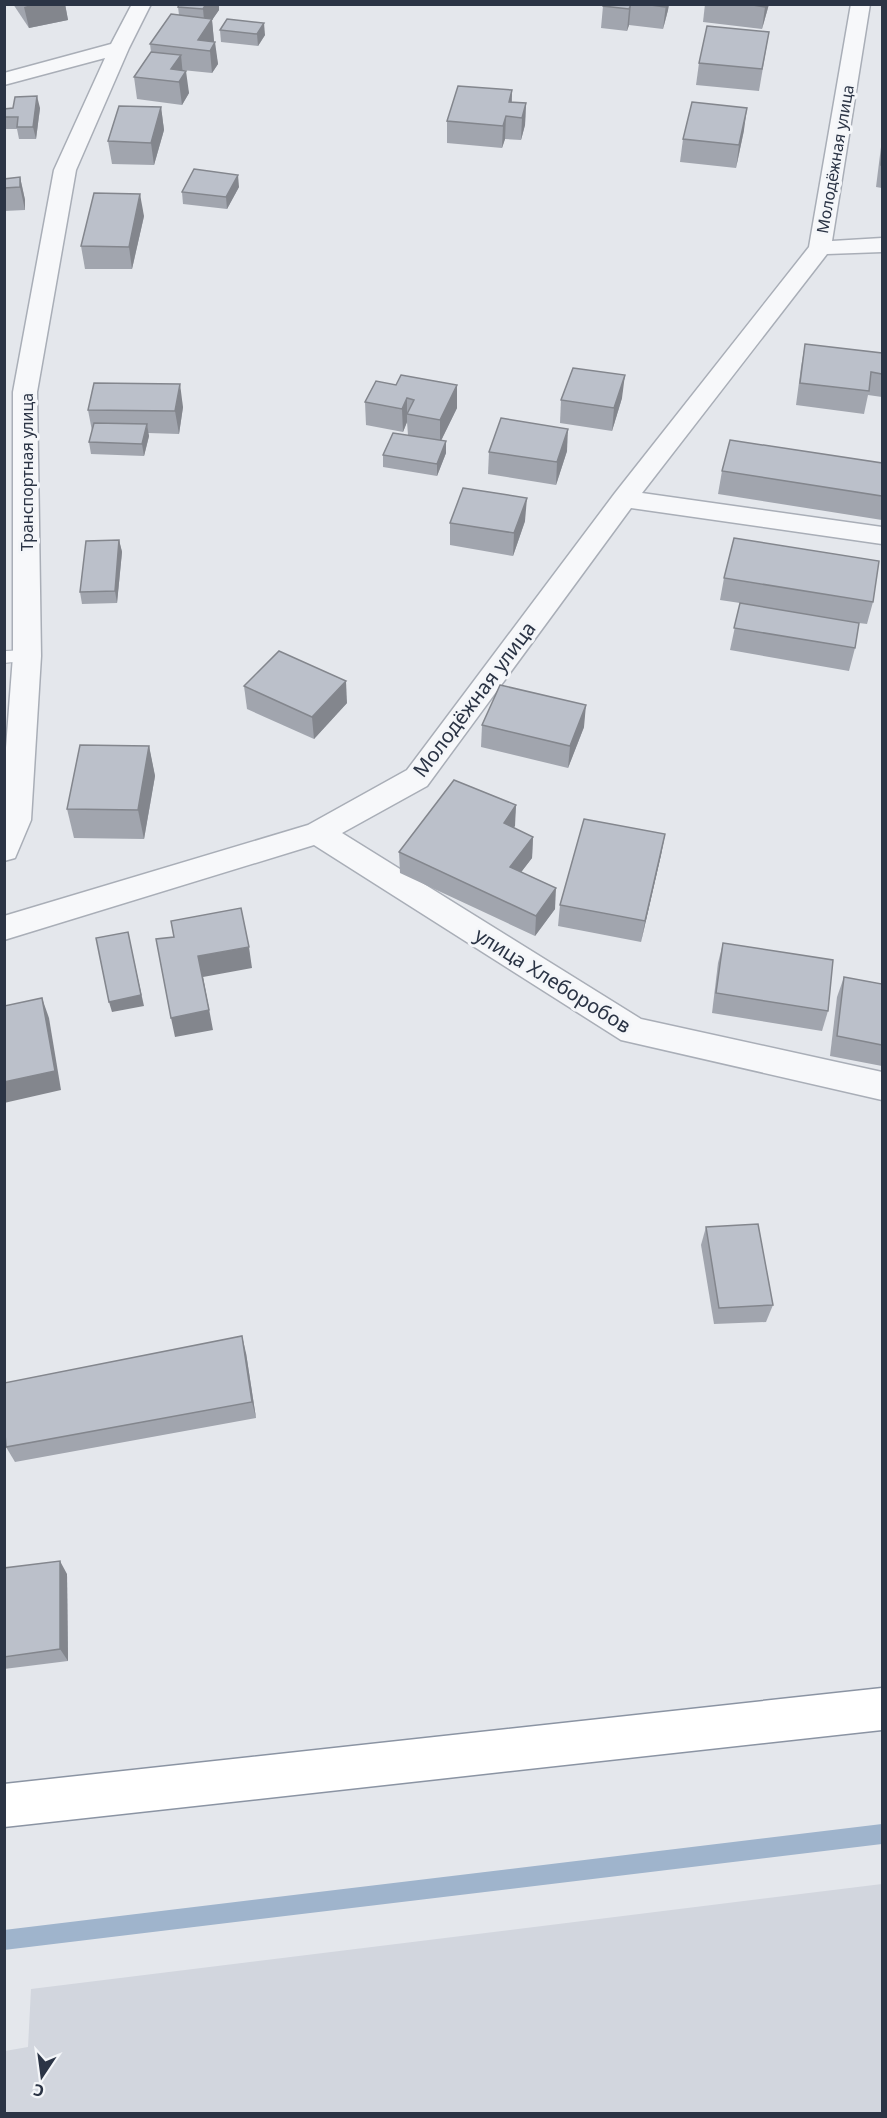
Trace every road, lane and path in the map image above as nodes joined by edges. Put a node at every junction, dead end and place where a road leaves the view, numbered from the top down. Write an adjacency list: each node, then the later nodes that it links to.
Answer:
1 (142, 4): 3 (street, Транспортная улица)
2 (861, 4): 6 (street, Молодёжная улица)
3 (119, 48): 4 (street); 9 (street, Транспортная улица)
4 (12, 71)
5 (882, 245): 6 (street)
6 (820, 248): 7 (street, Молодёжная улица)
7 (624, 499): 8 (street); 10 (street, Молодёжная улица)
8 (882, 536)
9 (16, 656): 11 (street, Транспортная улица)
10 (318, 832): 12 (street, Молодёжная улица); 13 (street, улица Хлеборобов)
11 (4, 850)
12 (4, 928)
13 (882, 1086)
14 (882, 1709): 15 (highway)
15 (4, 1806)

